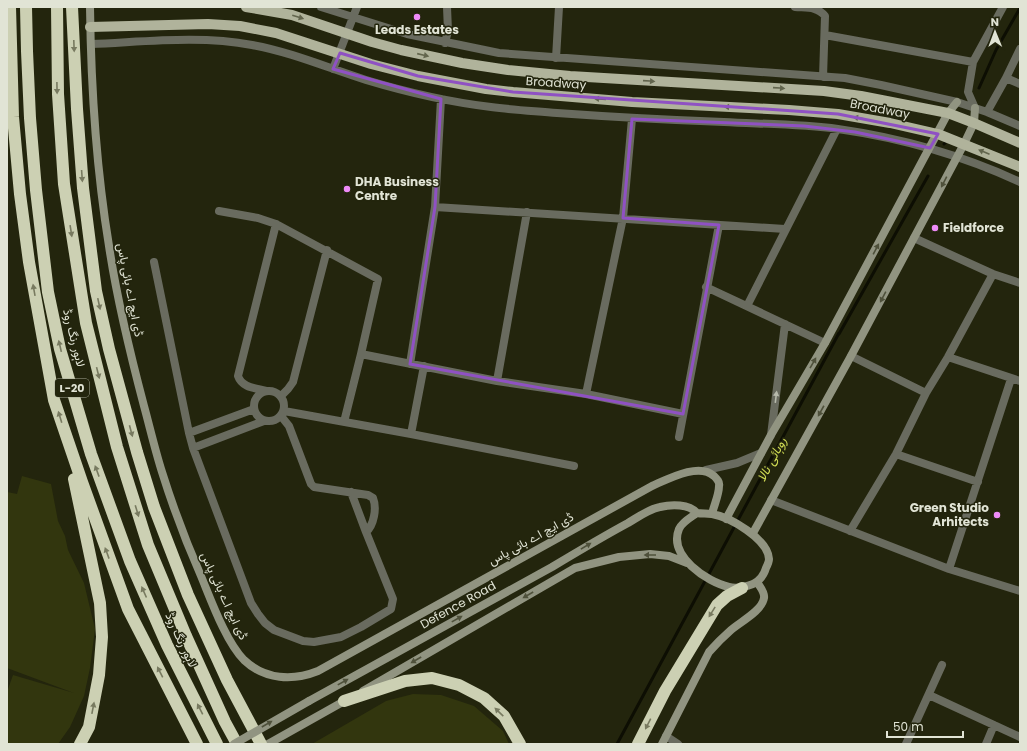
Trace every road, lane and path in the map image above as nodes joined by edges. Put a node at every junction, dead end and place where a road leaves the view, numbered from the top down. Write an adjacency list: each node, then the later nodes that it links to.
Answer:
1 (10, 7): 81 (highway, one-way to 1)
2 (26, 7): 109 (highway, لاہور رنگ روڈ / L-20, one-way to 2)
3 (56, 7): 110 (highway, لاہور رنگ روڈ / L-20, one-way to 110)
4 (72, 7): 111 (highway, one-way to 111)
5 (90, 7): 14 (main road, ڈی ایچ اے بائی پاس)
6 (246, 7): 15 (main road, Broadway, one-way to 15)
7 (321, 7): 13 (street)
8 (357, 7): 13 (street)
9 (447, 7): 17 (street)
10 (558, 7): 21 (street)
11 (795, 7): 16 (street)
12 (1003, 7): 22 (street)
13 (353, 18): 15 (street); 17 (street)
14 (90, 27): 18 (main road, ڈی ایچ اے بائی پاس); 20 (main road, Broadway)
15 (347, 33): 20 (street); 32 (main road, Broadway, one-way to 32)
16 (825, 35): 22 (street); 24 (street)
17 (445, 43): 21 (street)
18 (90, 44): 23 (street); 86 (main road, ڈی ایچ اے بائی پاس)
19 (1020, 49): 25 (street)
20 (340, 53): 23 (street); 37 (main road, Broadway, one-way to 20)
21 (556, 58): 24 (street)
22 (973, 62): 27 (street)
23 (333, 69): 28 (street)
24 (823, 77): 29 (street)
25 (1006, 78): 26 (street); 31 (street)
26 (1020, 84)
27 (968, 92): 29 (street); 30 (street)
28 (441, 99): 33 (street); 44 (street)
29 (957, 102): 30 (street); 32 (main road)
30 (975, 108): 31 (street); 34 (main road)
31 (987, 112): 35 (street)
32 (948, 113): 34 (main road, Broadway); 37 (main road)
33 (632, 119): 36 (street); 47 (street)
34 (974, 123): 38 (main road, Broadway); 39 (main road)
35 (1020, 126)
36 (837, 129): 40 (street); 50 (street)
37 (938, 134): 39 (main road, Broadway); 40 (main road)
38 (1020, 143)
39 (964, 144): 41 (main road); 42 (main road, Broadway, one-way to 39)
40 (930, 148): 41 (street); 59 (main road, one-way to 40)
41 (957, 156): 43 (street); 51 (main road, one-way to 51)
42 (1020, 167)
43 (1020, 182)
44 (435, 207): 46 (street); 63 (street)
45 (219, 211): 48 (street)
46 (526, 212): 47 (street); 66 (street)
47 (623, 218): 49 (street); 70 (street)
48 (276, 224): 52 (street); 68 (street)
49 (718, 225): 50 (street); 56 (street)
50 (785, 229): 57 (street)
51 (914, 238): 54 (street); 61 (main road, one-way to 61)
52 (327, 250): 60 (street); 71 (street)
53 (154, 262): 77 (street)
54 (993, 274): 55 (street); 62 (street)
55 (1020, 283)
56 (706, 287): 57 (street); 74 (street)
57 (747, 306): 58 (street)
58 (785, 324): 59 (street); 79 (street, one-way to 58)
59 (825, 343): 79 (main road, one-way to 59)
60 (361, 354): 63 (street); 76 (street)
61 (851, 356): 69 (street); 89 (main road, one-way to 89)
62 (948, 357): 65 (street); 69 (street)
63 (410, 364): 64 (street)
64 (424, 366): 66 (street); 78 (street)
65 (1011, 379): 67 (street); 87 (street)
66 (497, 381): 70 (street)
67 (1020, 381)
68 (267, 391): 71 (street); 72 (street)
69 (926, 393): 84 (street)
70 (586, 394): 74 (street)
71 (281, 396): 73 (street)
72 (254, 409): 75 (street); 77 (street)
73 (282, 414): 75 (street); 76 (street); 88 (street)
74 (683, 414): 80 (street)
75 (264, 421): 82 (street)
76 (344, 422): 78 (street)
77 (188, 433): 82 (street)
78 (412, 434): 85 (street)
79 (771, 435): 83 (main road)
80 (679, 437)
81 (66, 438): 107 (highway, one-way to 81); 108 (highway, one-way to 81)
82 (193, 448): 94 (street)
83 (761, 453): 86 (street); 92 (main road)
84 (896, 454): 87 (street); 93 (street)
85 (574, 466)
86 (706, 470): 91 (main road)
87 (978, 482): 97 (street)
88 (351, 492): 94 (street); 94 (street)
89 (771, 500): 93 (street); 95 (main road)
90 (697, 513): 91 (main road); 96 (main road); 110 (main road, Defence Road, one-way to 90, bridge)
91 (712, 514): 92 (main road)
92 (726, 519): 95 (main road)
93 (850, 531): 97 (street)
94 (366, 532)
95 (753, 533): 98 (main road)
96 (687, 563): 99 (main road); 103 (main road, one-way to 103)
97 (949, 569): 100 (street)
98 (757, 582): 99 (main road); 106 (main road)
99 (742, 588): 114 (highway, one-way to 114)
100 (1020, 591)
101 (942, 665): 102 (street)
102 (929, 695): 104 (street); 116 (street)
103 (344, 701): 112 (main road); 113 (highway, one-way to 103)
104 (994, 725): 105 (street); 117 (street)
105 (1020, 737)
106 (664, 740): 115 (street)
107 (80, 744)
108 (197, 744)
109 (217, 744)
110 (235, 744)
111 (261, 744)
112 (268, 744)
113 (520, 744)
114 (638, 744)
115 (678, 744)
116 (906, 744)
117 (986, 744)

